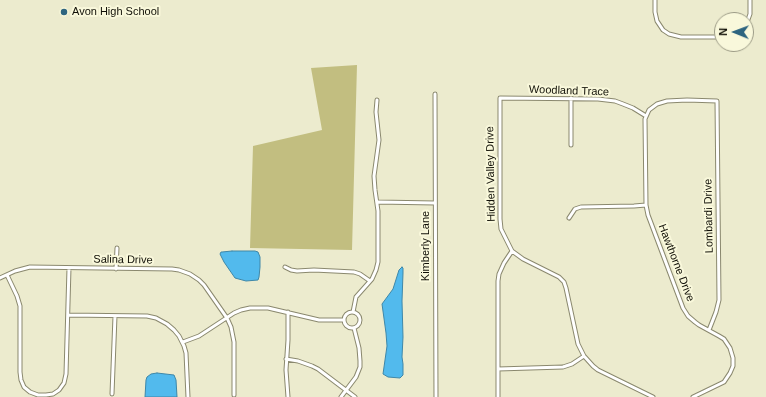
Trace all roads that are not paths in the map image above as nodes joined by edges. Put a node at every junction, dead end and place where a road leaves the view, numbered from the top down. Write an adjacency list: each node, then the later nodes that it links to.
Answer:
1 (655, 0): 4 (street)
2 (750, 0): 3 (street)
3 (750, 12)
4 (714, 37)
5 (434, 94): 12 (street, Kimberly Lane)
6 (571, 98): 8 (street, Woodland Trace); 9 (street, Woodland Trace); 10 (street)
7 (377, 100): 11 (street)
8 (500, 114): 16 (street, Hidden Valley Drive)
9 (646, 116): 13 (street, Hawthorne Drive); 30 (street, Lombardi Drive)
10 (570, 145)
11 (378, 202): 12 (street); 22 (street)
12 (435, 203): 42 (street, Kimberly Lane)
13 (646, 205): 14 (street); 30 (street, Hawthorne Drive)
14 (569, 218)
15 (117, 248): 19 (street)
16 (512, 251): 32 (street); 34 (street)
17 (285, 267): 22 (street)
18 (69, 268): 19 (street, Salina Drive); 20 (street, Salina Drive); 25 (street)
19 (116, 269): 27 (street, Salina Drive)
20 (7, 275): 21 (street, Salina Drive); 25 (street)
21 (0, 278)
22 (370, 281): 24 (street)
23 (288, 312): 27 (street); 28 (street); 33 (street)
24 (353, 312): 28 (street); 29 (street)
25 (68, 315): 26 (street)
26 (115, 316): 31 (street); 36 (street)
27 (226, 318): 31 (street); 37 (street, Salina Drive)
28 (344, 320): 29 (street)
29 (354, 328): 35 (street)
30 (709, 330): 45 (street, Hawthorne Drive)
31 (183, 342): 38 (street)
32 (584, 356): 34 (street); 44 (street)
33 (286, 359): 35 (street); 39 (street)
34 (498, 369): 43 (street)
35 (346, 390): 40 (street); 41 (street)
36 (112, 394)
37 (234, 395)
38 (190, 397)
39 (288, 397)
40 (341, 397)
41 (355, 397)
42 (436, 397)
43 (498, 397)
44 (654, 397)
45 (693, 397)

